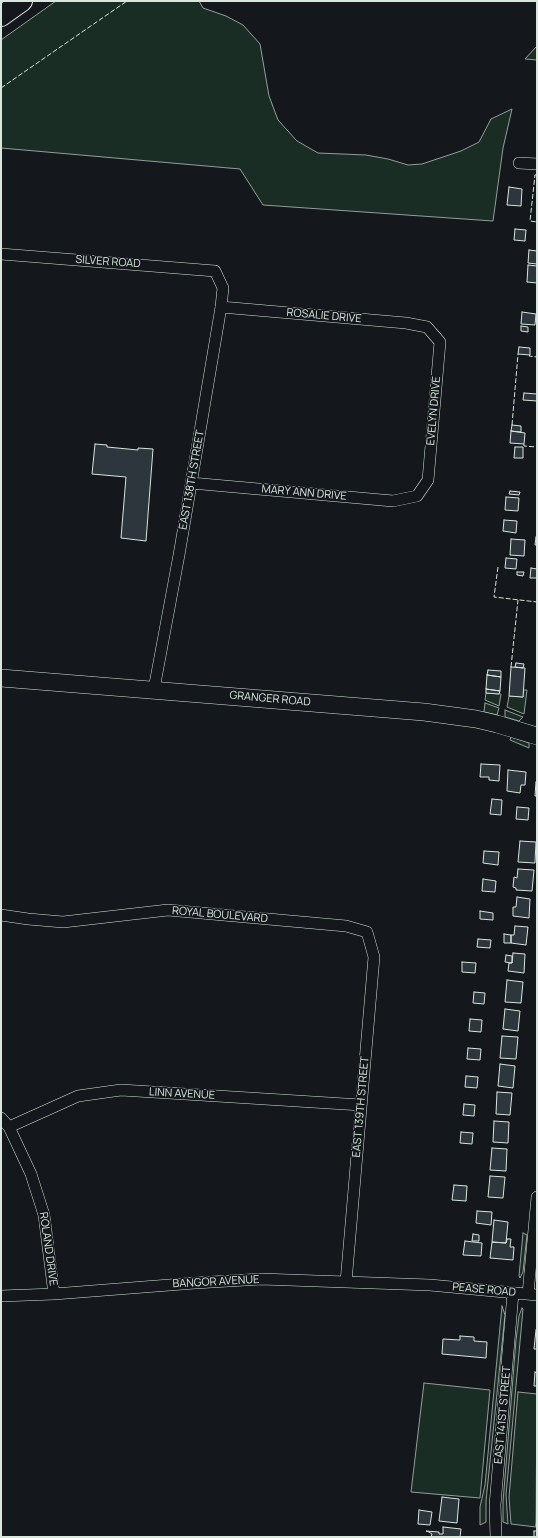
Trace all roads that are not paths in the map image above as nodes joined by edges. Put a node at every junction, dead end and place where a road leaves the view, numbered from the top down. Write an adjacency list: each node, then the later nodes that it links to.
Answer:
1 (22, 1): 2 (highway)
2 (1, 16)
3 (519, 163): 4 (street)
4 (537, 164)
5 (1, 254): 6 (street, SILVER ROAD)
6 (214, 271): 7 (street, EAST 138TH STREET)
7 (221, 307): 8 (street, ROSALIE DRIVE); 9 (street, EAST 138TH STREET)
8 (427, 327): 10 (street, EVELYN DRIVE)
9 (191, 483): 10 (street, MARY ANN DRIVE); 12 (street, EAST 138TH STREET)
10 (417, 496)
11 (1, 678): 12 (main road, GRANGER ROAD)
12 (154, 689): 13 (main road, GRANGER ROAD)
13 (537, 736)
14 (1, 915): 15 (street, ROYAL BOULEVARD)
15 (367, 932): 16 (street, EAST 139TH STREET)
16 (361, 1105): 18 (street, LINN AVENUE); 20 (street, EAST 139TH STREET)
17 (1, 1118): 18 (street, ROLAND DRIVE)
18 (9, 1127): 23 (street, ROLAND DRIVE)
19 (537, 1197): 24 (street)
20 (346, 1282): 21 (street, BANGOR AVENUE); 23 (street, BANGOR AVENUE)
21 (430, 1285): 22 (street, PEASE ROAD)
22 (513, 1293): 24 (street, PEASE ROAD); 26 (street, EAST 141ST STREET)
23 (54, 1294): 25 (street, BANGOR AVENUE)
24 (532, 1295)
25 (1, 1296)
26 (496, 1537)

